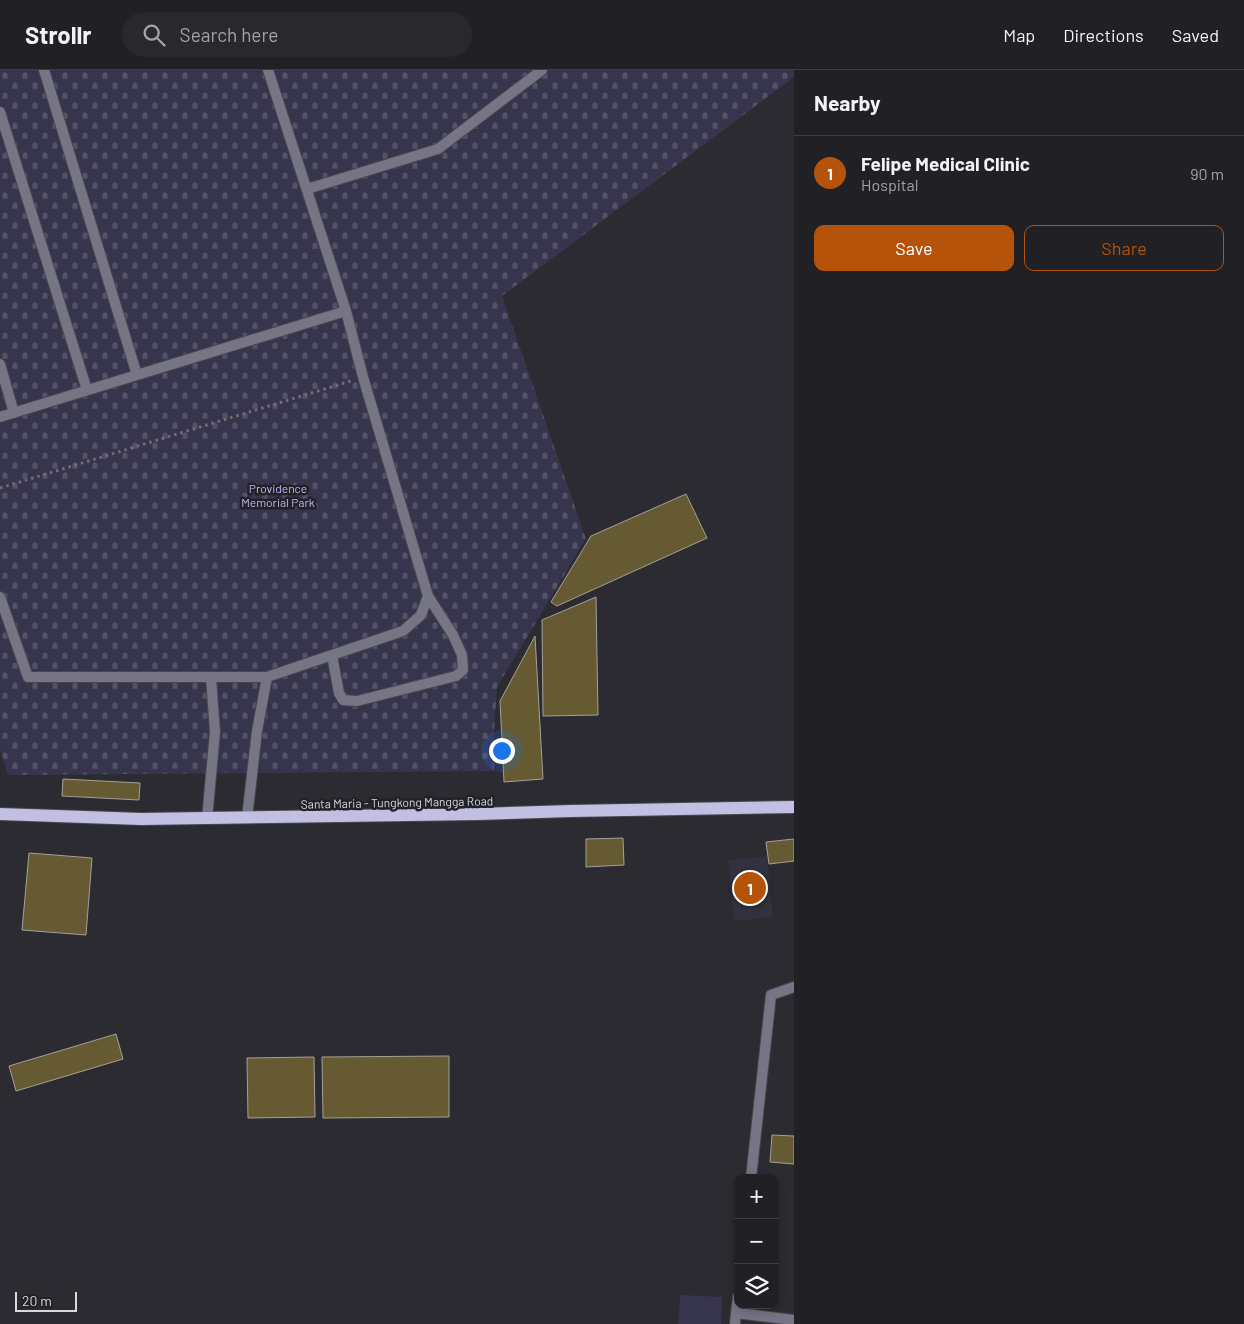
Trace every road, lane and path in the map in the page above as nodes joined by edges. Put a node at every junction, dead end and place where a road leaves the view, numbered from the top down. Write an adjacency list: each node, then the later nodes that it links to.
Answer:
1 (44, 70): 8 (street)
2 (268, 70): 5 (street)
3 (542, 70): 5 (street)
4 (0, 112): 10 (street)
5 (307, 189): 6 (street)
6 (346, 311): 8 (street); 9 (street)
7 (0, 364): 11 (street)
8 (137, 375): 10 (street)
9 (363, 377): 13 (path); 14 (street)
10 (87, 390): 11 (street)
11 (14, 413): 12 (street)
12 (0, 417)
13 (0, 488)
14 (428, 596): 16 (street); 16 (street)
15 (0, 597): 18 (street)
16 (332, 655): 17 (street)
17 (267, 677): 18 (street); 21 (street)
18 (211, 678): 22 (street)
19 (794, 806): 21 (main road, Santa Maria - Tungkong Mangga Road)
20 (0, 814): 22 (main road, Santa Maria - Tungkong Mangga Road)
21 (247, 818): 22 (main road, Santa Maria - Tungkong Mangga Road)
22 (207, 819)
23 (794, 987): 24 (street)
24 (751, 1174)
25 (735, 1319): 26 (street)
26 (794, 1320)

